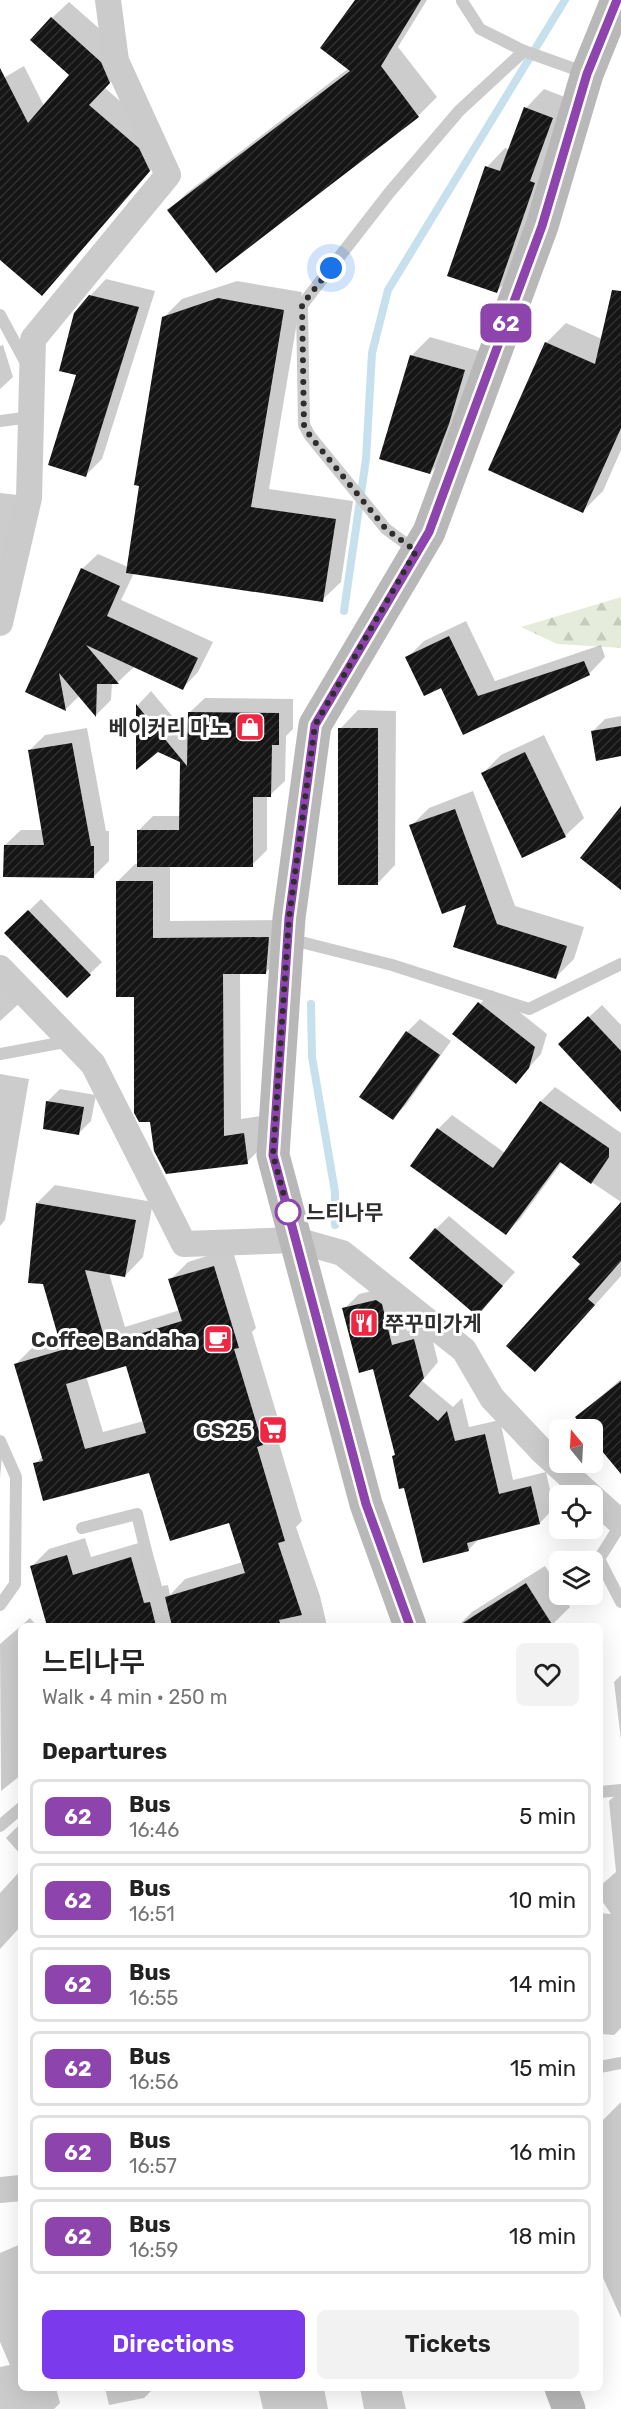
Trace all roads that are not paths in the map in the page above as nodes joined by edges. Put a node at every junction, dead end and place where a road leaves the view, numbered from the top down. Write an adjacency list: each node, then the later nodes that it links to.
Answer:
1 (108, 0): 7 (street)
2 (617, 0): 5 (street)
3 (462, 1): 4 (lane)
4 (525, 51): 5 (lane); 10 (lane)
5 (587, 74): 10 (street)
6 (0, 315): 7 (lane)
7 (32, 374): 8 (street)
8 (31, 417): 9 (lane); 11 (street)
9 (0, 421)
10 (416, 551): 12 (street)
11 (0, 623)
12 (287, 939): 13 (lane); 17 (street)
13 (621, 964)
14 (0, 968): 15 (street)
15 (70, 1041): 16 (lane); 17 (street)
16 (0, 1054)
17 (296, 1240): 19 (street); 26 (street)
18 (0, 1441): 24 (lane)
19 (580, 1485)
20 (603, 1506): 21 (street)
21 (621, 1523): 23 (lane)
22 (82, 1528): 25 (lane)
23 (621, 1602)
24 (0, 1605)
25 (163, 1623)
26 (409, 1623)
27 (621, 1790): 28 (lane)
28 (603, 1792)
29 (18, 1811): 30 (lane)
30 (0, 1826)
31 (621, 2063): 32 (lane)
32 (603, 2066)
33 (18, 2188): 34 (street)
34 (0, 2190)
35 (562, 2391): 36 (street)
36 (569, 2409)

